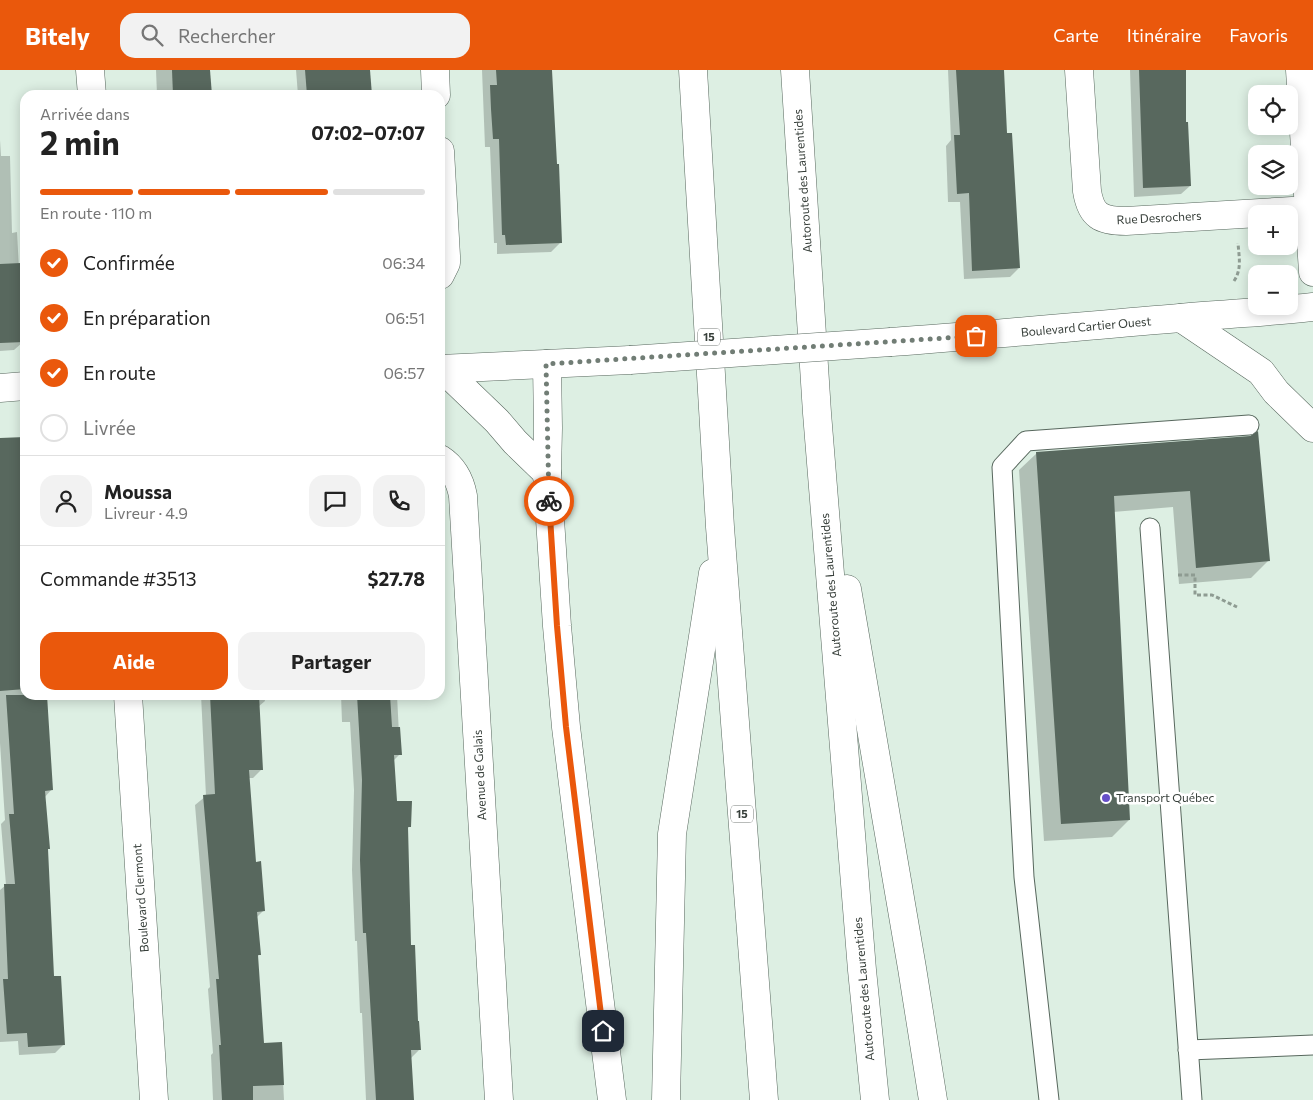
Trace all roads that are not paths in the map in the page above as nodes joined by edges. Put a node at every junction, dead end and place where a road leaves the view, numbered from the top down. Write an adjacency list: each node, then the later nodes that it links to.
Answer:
1 (90, 70): 7 (main road)
2 (435, 70): 8 (main road)
3 (693, 70): 25 (main road, 15)
4 (795, 70): 20 (main road, Autoroute des Laurentides)
5 (1079, 70): 9 (main road, Rue Desrochers)
6 (1300, 70): 9 (main road)
7 (92, 90)
8 (436, 90)
9 (1309, 210): 12 (main road)
10 (445, 231): 11 (main road)
11 (445, 265)
12 (1313, 272)
13 (1313, 306): 14 (main road, Boulevard Cartier Ouest)
14 (1181, 318): 15 (main road, Boulevard Cartier Ouest, bridge); 22 (main road)
15 (546, 364): 16 (main road, Boulevard Cartier Ouest); 24 (main road)
16 (445, 369)
17 (445, 372): 24 (main road)
18 (20, 386): 19 (main road)
19 (0, 388)
20 (817, 413): 35 (main road, Autoroute des Laurentides); 36 (main road)
21 (1249, 424): 37 (lane)
22 (1313, 428)
23 (445, 463): 31 (main road, Avenue de Galais)
24 (547, 473): 32 (main road)
25 (720, 527): 33 (main road); 34 (main road, 15)
26 (1150, 528): 29 (lane)
27 (128, 700): 30 (main road, Boulevard Clermont)
28 (1313, 1045): 29 (lane)
29 (1188, 1050): 38 (lane)
30 (154, 1100)
31 (499, 1100)
32 (612, 1100)
33 (666, 1100)
34 (764, 1100)
35 (875, 1100)
36 (933, 1100)
37 (1049, 1100)
38 (1192, 1100)

